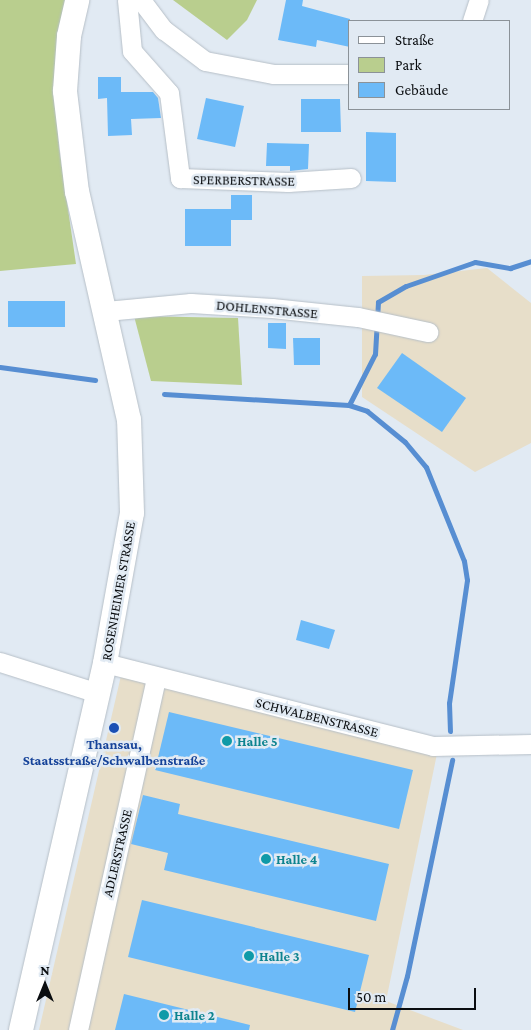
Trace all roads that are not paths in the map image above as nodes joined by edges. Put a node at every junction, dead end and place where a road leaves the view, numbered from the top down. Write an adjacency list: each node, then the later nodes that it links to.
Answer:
1 (77, 0): 8 (main road, ROSENHEIMER STRASSE)
2 (127, 0): 7 (street, SPERBERSTRASSE)
3 (142, 0): 6 (street)
4 (479, 0): 5 (street)
5 (472, 20)
6 (348, 74)
7 (351, 178)
8 (106, 311): 9 (street, DOHLENSTRASSE); 11 (main road, ROSENHEIMER STRASSE)
9 (428, 332)
10 (0, 662): 13 (street)
11 (105, 663): 12 (street, SCHWALBENSTRASSE); 13 (main road, ROSENHEIMER STRASSE)
12 (156, 677): 14 (street, SCHWALBENSTRASSE); 16 (street, ADLERSTRASSE)
13 (98, 693): 15 (main road, ROSENHEIMER STRASSE)
14 (531, 744)
15 (21, 1030)
16 (78, 1030)

